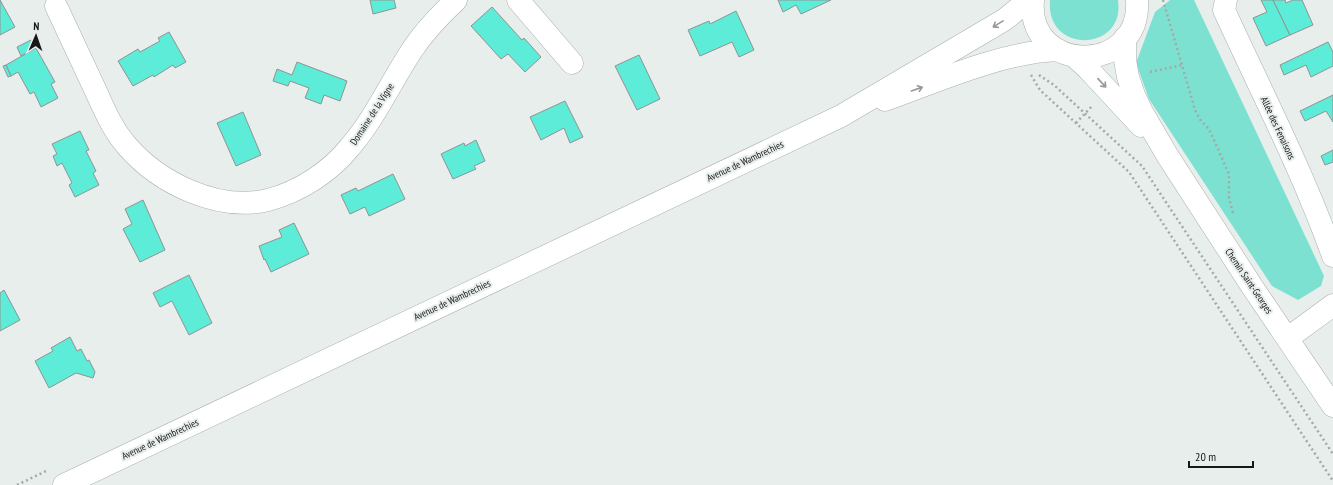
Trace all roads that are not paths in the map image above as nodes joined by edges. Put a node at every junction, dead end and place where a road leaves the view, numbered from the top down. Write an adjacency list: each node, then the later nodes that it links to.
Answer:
1 (456, 0): 7 (street, Domaine de la Vigne)
2 (518, 0): 11 (street)
3 (1029, 0): 12 (street, Avenue de Wambrechies, one-way to 12)
4 (1033, 0): 10 (street, Chemin Saint-Georges)
5 (1150, 0): 8 (street)
6 (1226, 0): 14 (street, Allée des Fenaisons)
7 (56, 6)
8 (1136, 9): 9 (street)
9 (1126, 38): 10 (street, Avenue de Wambrechies); 13 (street, Chemin Saint-Georges)
10 (1066, 53): 12 (street, Avenue de Wambrechies, one-way to 10); 13 (street, Chemin Saint-Georges, one-way to 13)
11 (572, 63)
12 (841, 116): 18 (street, Avenue de Wambrechies)
13 (1167, 155): 16 (street, Chemin Saint-Georges)
14 (1333, 256)
15 (1333, 305): 16 (street)
16 (1288, 338): 17 (street, Chemin Saint-Georges)
17 (1333, 406)
18 (64, 485)

